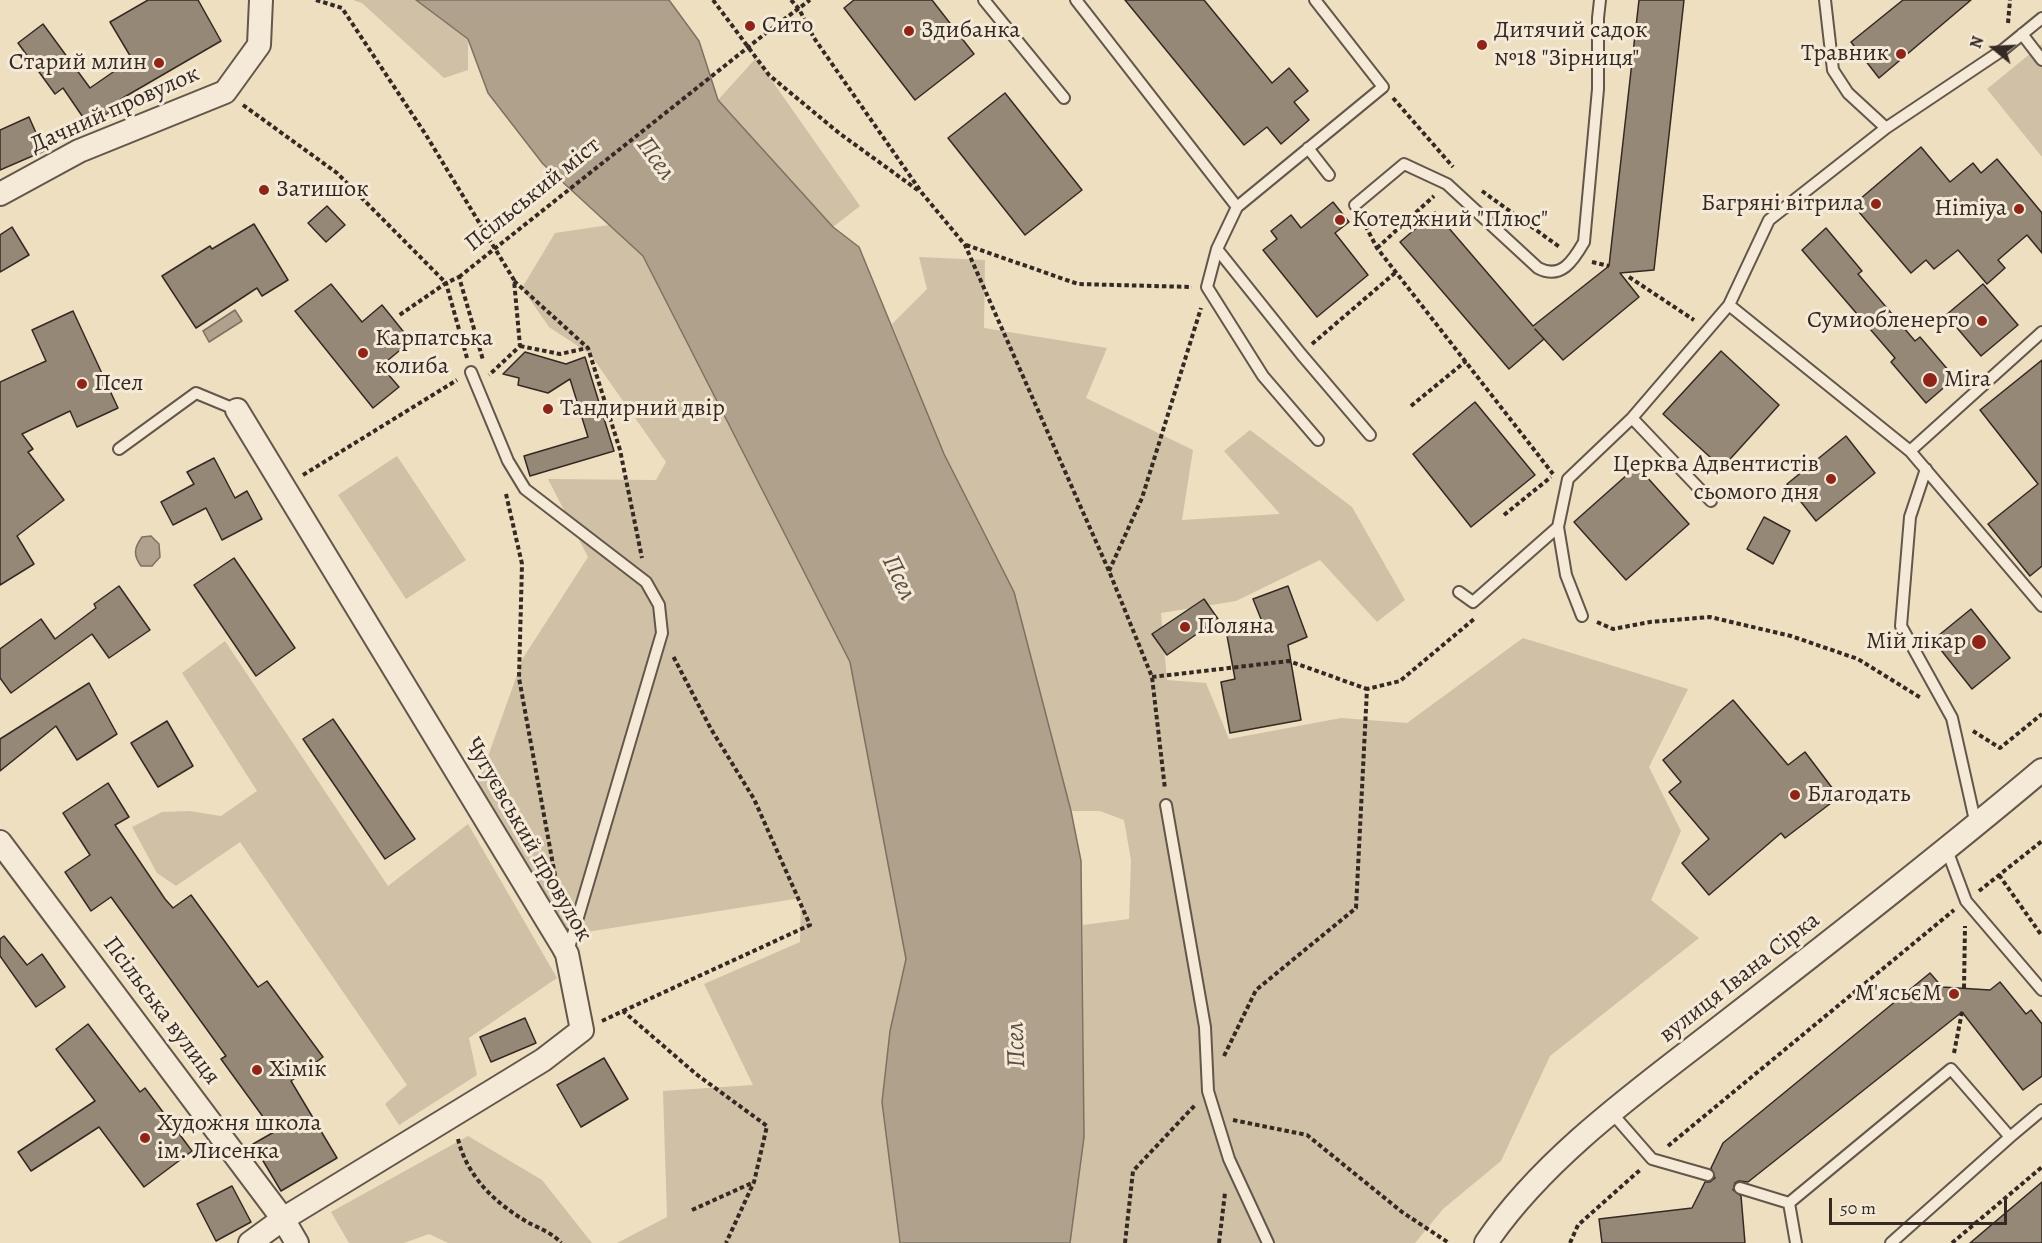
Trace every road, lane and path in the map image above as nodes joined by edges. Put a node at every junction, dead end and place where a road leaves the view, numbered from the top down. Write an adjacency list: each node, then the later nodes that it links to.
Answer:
1 (261, 0): 16 (street, Дачний провулок)
2 (316, 0): 35 (path)
3 (713, 0): 23 (path)
4 (791, 0): 11 (path)
5 (810, 0): 11 (path, Псільський міст)
6 (984, 0): 17 (lane)
7 (1076, 0): 26 (lane)
8 (1316, 0): 15 (lane)
9 (1600, 0): 30 (lane)
10 (1828, 2): 18 (lane)
11 (799, 9): 23 (path); 33 (path, Псільський міст, bridge)
12 (2042, 18): 13 (lane)
13 (2022, 34): 14 (lane); 18 (lane)
14 (2042, 60)
15 (1383, 87): 19 (lane); 21 (path)
16 (225, 92): 24 (street, Дачний провулок); 36 (path)
17 (1064, 98)
18 (1886, 128): 38 (lane)
19 (1308, 148): 20 (lane); 26 (lane)
20 (1329, 176)
21 (1448, 184): 25 (lane); 28 (path); 30 (lane)
22 (1475, 186): 30 (path)
23 (922, 193): 27 (path)
24 (0, 194)
25 (1355, 205): 28 (path)
26 (1236, 207): 29 (lane)
27 (965, 245): 37 (path); 63 (path)
28 (1377, 248): 32 (path)
29 (1217, 249): 37 (lane); 44 (lane)
30 (1575, 258): 31 (path)
31 (1609, 266)
32 (1396, 272): 44 (path); 45 (path)
33 (459, 277): 36 (path, Псільський міст); 46 (path)
34 (1629, 277): 40 (path)
35 (514, 280): 42 (path); 43 (path)
36 (446, 283): 39 (path, Псільський міст); 46 (path)
37 (1207, 287): 52 (lane); 63 (path)
38 (1729, 305): 40 (lane); 54 (lane)
39 (398, 316)
40 (1709, 330): 50 (lane)
41 (2042, 332): 54 (lane)
42 (520, 346): 43 (path); 47 (path)
43 (588, 348): 64 (path)
44 (1301, 354): 51 (lane)
45 (1466, 361): 48 (path); 56 (path)
46 (471, 372): 47 (lane); 59 (path)
47 (478, 386): 64 (lane)
48 (1411, 406)
49 (237, 410): 53 (lane); 59 (street, Чугуєвський провулок)
50 (1632, 418): 57 (lane); 60 (lane)
51 (1370, 435)
52 (1318, 440)
53 (119, 449)
54 (1910, 451): 55 (lane)
55 (1926, 469): 66 (lane); 73 (lane)
56 (1554, 475): 57 (path); 61 (path)
57 (1568, 479): 62 (lane)
58 (504, 485): 82 (path)
59 (284, 487): 84 (street, Чугуєвський провулок)
60 (1711, 501)
61 (1504, 515)
62 (1558, 527): 65 (lane); 67 (lane)
63 (1108, 571): 70 (path)
64 (646, 582): 68 (lane)
65 (1459, 592)
66 (2042, 606)
67 (1582, 616): 73 (path)
68 (662, 633): 84 (lane); 87 (path)
69 (1413, 668): 71 (path)
70 (1152, 677): 71 (path); 75 (path)
71 (1367, 689): 91 (path)
72 (2042, 714): 73 (path)
73 (1952, 718): 76 (lane)
74 (2042, 770): 76 (street, вулиця Івана Сірка)
75 (1167, 805): 91 (lane)
76 (1976, 825): 79 (street, вулиця Івана Сірка)
77 (2042, 841): 80 (path)
78 (0, 842): 105 (street, Псільська вулиця)
79 (1947, 850): 81 (lane); 93 (street, вулиця Івана Сірка)
80 (1999, 875): 81 (path); 83 (path)
81 (1966, 901): 85 (path); 86 (lane); 98 (path)
82 (559, 902)
83 (2042, 936)
84 (567, 954): 89 (street, Чугуєвський провулок)
85 (1964, 988)
86 (2042, 990)
87 (623, 1011): 89 (path); 101 (path)
88 (1962, 1012): 90 (path)
89 (582, 1030): 95 (street)
90 (1951, 1069): 96 (lane); 103 (lane)
91 (1208, 1091): 94 (lane); 110 (path)
92 (2042, 1110): 96 (lane)
93 (1611, 1112): 98 (lane); 114 (street, вулиця Івана Сірка)
94 (1216, 1116): 97 (lane); 113 (path)
95 (452, 1118): 105 (street); 108 (path)
96 (2010, 1137): 117 (lane)
97 (1229, 1159): 111 (path); 112 (lane)
98 (1652, 1160): 100 (lane); 115 (path)
99 (2042, 1167): 118 (path)
100 (1708, 1175)
101 (754, 1182): 104 (path); 109 (path)
102 (1740, 1188): 103 (lane)
103 (1789, 1203): 116 (lane)
104 (692, 1210)
105 (283, 1219): 106 (street); 107 (street, Псільська вулиця)
106 (250, 1243)
107 (297, 1243)
108 (561, 1243)
109 (726, 1243)
110 (1125, 1243)
111 (1219, 1243)
112 (1268, 1243)
113 (1449, 1243)
114 (1486, 1243)
115 (1570, 1243)
116 (1796, 1243)
117 (1891, 1243)
118 (1952, 1243)

